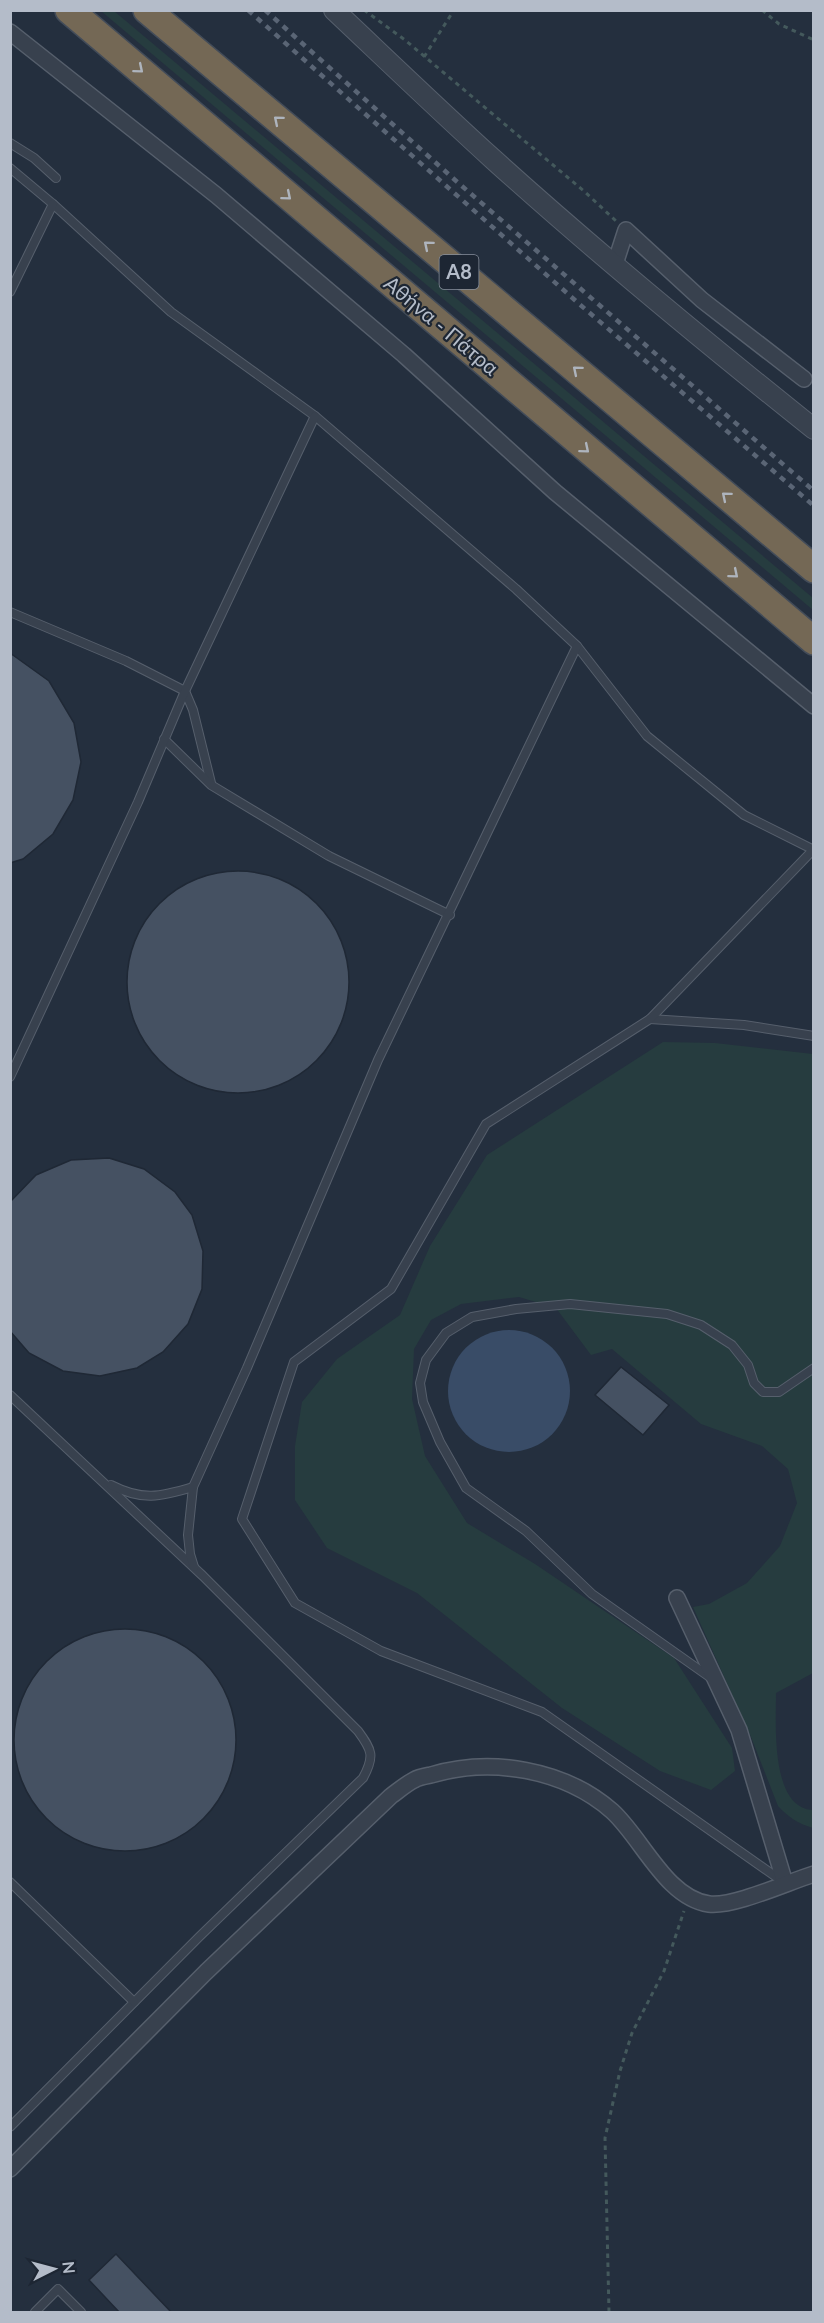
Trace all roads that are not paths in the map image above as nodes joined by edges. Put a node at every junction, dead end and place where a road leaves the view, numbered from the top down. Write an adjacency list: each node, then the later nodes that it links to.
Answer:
1 (69, 10): 18 (highway, Αθήνα - Πάτρα / Α8, one-way to 18)
2 (147, 10): 16 (highway, Α8, one-way to 2)
3 (334, 10): 11 (street)
4 (10, 32): 21 (street)
5 (10, 143): 8 (lane)
6 (10, 168): 9 (lane)
7 (10, 173): 9 (lane)
8 (56, 178)
9 (27, 182): 10 (lane)
10 (53, 204): 12 (lane); 14 (lane)
11 (615, 264): 13 (street); 15 (street)
12 (10, 292)
13 (804, 379)
14 (315, 416): 19 (lane); 20 (lane)
15 (813, 429)
16 (813, 569)
17 (10, 612): 20 (lane)
18 (813, 641)
19 (577, 646): 24 (lane); 25 (lane)
20 (185, 691): 22 (lane); 23 (lane)
21 (813, 706)
22 (164, 739): 23 (lane); 28 (lane)
23 (211, 785): 25 (lane)
24 (813, 850): 26 (lane)
25 (450, 915): 32 (lane)
26 (650, 1019): 27 (lane); 38 (lane)
27 (813, 1036)
28 (10, 1077)
29 (813, 1368): 35 (lane)
30 (10, 1395): 31 (lane)
31 (102, 1481): 32 (lane); 33 (lane)
32 (193, 1487): 33 (lane)
33 (195, 1569): 39 (lane)
34 (677, 1598): 35 (street)
35 (717, 1683): 38 (street)
36 (813, 1874): 38 (street)
37 (10, 1882): 39 (lane)
38 (785, 1883): 41 (street)
39 (134, 2002): 40 (lane)
40 (10, 2127)
41 (10, 2169)
42 (35, 2313): 43 (lane)
43 (81, 2313)

